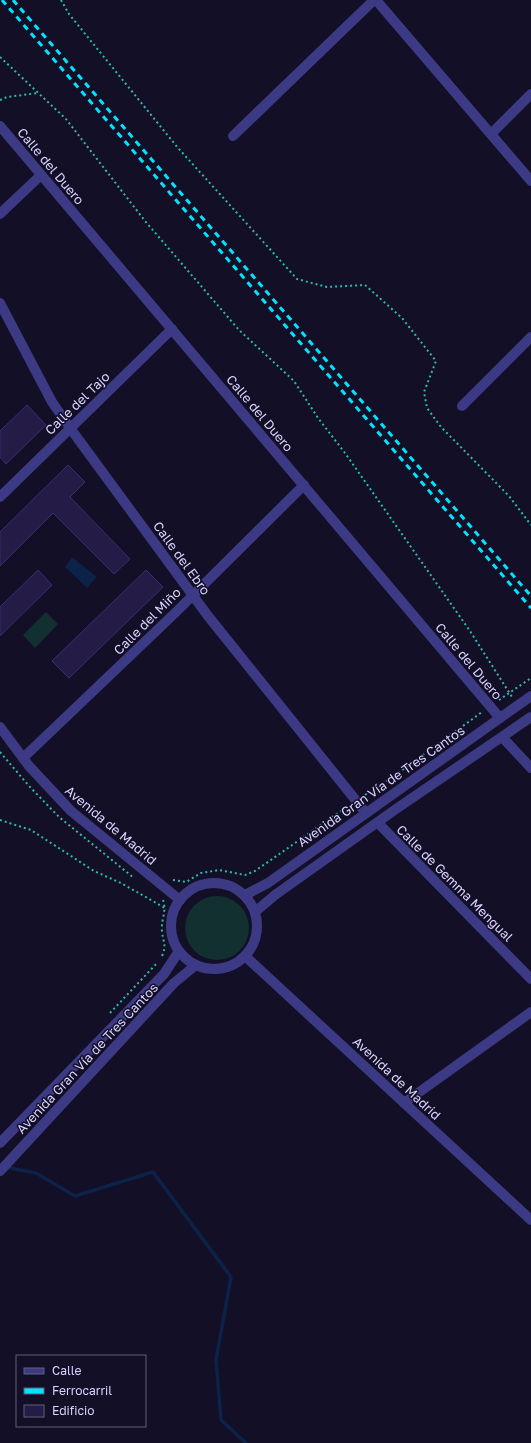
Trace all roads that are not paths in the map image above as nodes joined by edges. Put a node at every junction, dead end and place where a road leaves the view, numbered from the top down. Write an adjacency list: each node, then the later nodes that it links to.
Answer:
1 (375, 0): 4 (street); 5 (street)
2 (531, 94): 4 (street)
3 (0, 126): 6 (street, Calle del Duero)
4 (491, 134): 7 (street)
5 (233, 136)
6 (41, 175): 8 (street); 10 (street, Calle del Duero)
7 (531, 181)
8 (0, 214)
9 (0, 303): 13 (street, Calle del Ebro)
10 (172, 329): 13 (street, Calle del Tajo); 14 (street, Calle del Duero)
11 (531, 337): 12 (street)
12 (462, 406)
13 (70, 428): 15 (street, Calle del Tajo); 16 (street, Calle del Ebro)
14 (304, 485): 16 (street, Calle del Miño); 19 (street, Calle del Duero)
15 (0, 497)
16 (192, 595): 22 (street, Calle del Miño); 24 (street, Calle del Ebro)
17 (531, 696): 19 (street, Avenida Gran Vía de Tres Cantos)
18 (531, 717): 21 (street)
19 (500, 718): 24 (street, Avenida Gran Vía de Tres Cantos)
20 (0, 727): 22 (street, Avenida de Madrid)
21 (503, 738): 23 (street); 25 (street)
22 (23, 758): 27 (street, Avenida de Madrid)
23 (531, 768)
24 (366, 813): 26 (street, Avenida Gran Vía de Tres Cantos)
25 (378, 823): 28 (street); 32 (street, Calle de Gemma Mengual)
26 (245, 895): 27 (street); 28 (street)
27 (180, 900): 29 (street)
28 (255, 912): 30 (street)
29 (179, 951): 31 (street); 35 (street, Avenida Gran Vía de Tres Cantos)
30 (245, 956): 31 (street); 34 (street, Avenida de Madrid)
31 (196, 965): 36 (street, Avenida Gran Vía de Tres Cantos)
32 (531, 979)
33 (531, 1012): 34 (street)
34 (404, 1103): 37 (street, Avenida de Madrid)
35 (0, 1143)
36 (0, 1171)
37 (531, 1220)

